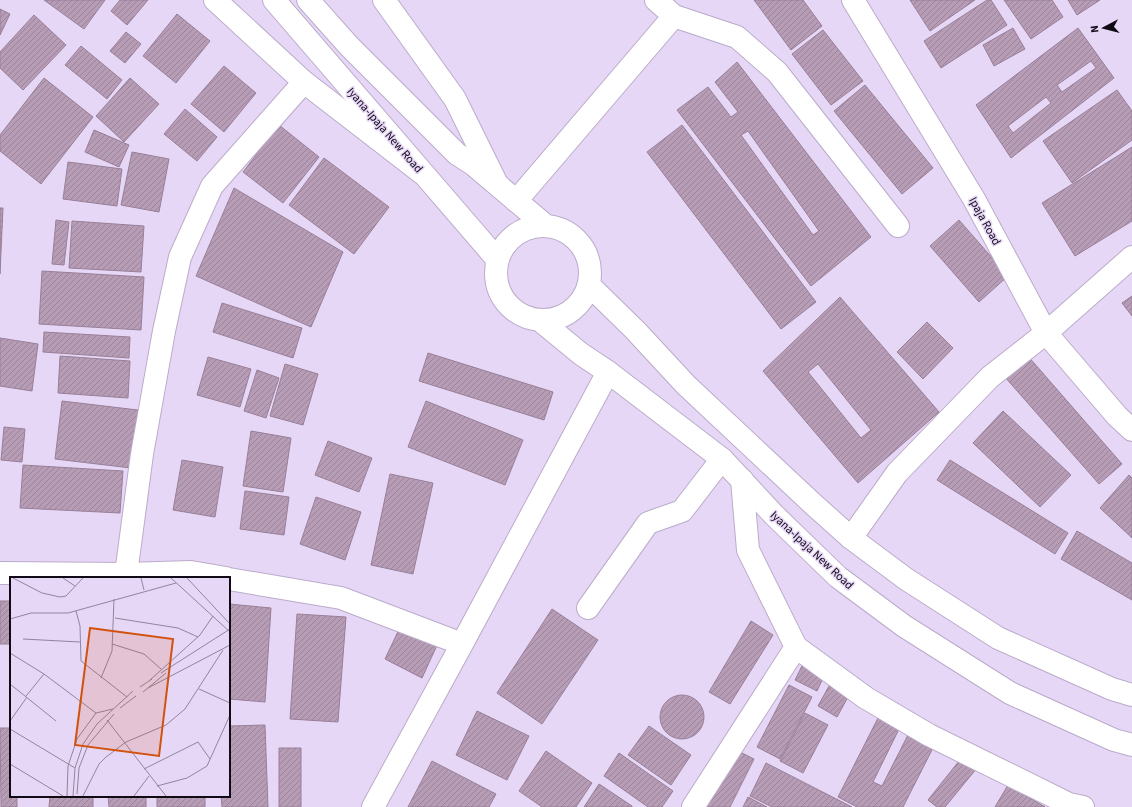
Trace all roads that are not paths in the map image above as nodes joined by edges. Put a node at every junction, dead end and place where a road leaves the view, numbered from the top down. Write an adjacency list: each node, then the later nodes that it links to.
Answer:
1 (215, 0): 8 (main road)
2 (274, 0): 9 (main road, Iyana-Ipaja New Road)
3 (308, 0): 10 (main road)
4 (384, 0): 10 (main road)
5 (656, 0): 7 (main road)
6 (853, 0): 18 (main road, Ipaja Road)
7 (674, 16): 11 (main road); 13 (main road)
8 (304, 82): 9 (main road); 25 (main road)
9 (422, 173): 15 (main road, Iyana-Ipaja New Road)
10 (496, 182): 11 (main road)
11 (516, 201): 12 (main road)
12 (546, 226): 15 (main road); 16 (main road)
13 (898, 226)
14 (1132, 258): 18 (main road)
15 (497, 260): 17 (main road)
16 (589, 285): 17 (main road); 23 (main road)
17 (542, 322): 19 (main road, Iyana-Ipaja New Road)
18 (1046, 333): 20 (main road, Ipaja Road); 23 (main road)
19 (608, 372): 21 (main road, Iyana-Ipaja New Road); 29 (main road)
20 (1132, 430)
21 (722, 459): 22 (main road, Iyana-Ipaja New Road); 28 (main road)
22 (742, 480): 30 (main road); 32 (main road, Iyana-Ipaja New Road)
23 (851, 538): 31 (main road)
24 (0, 573): 25 (main road)
25 (126, 574): 26 (main road)
26 (222, 577)
27 (230, 578): 29 (main road)
28 (588, 608)
29 (462, 644): 33 (main road)
30 (796, 647): 34 (main road); 35 (main road)
31 (1132, 695)
32 (1132, 746)
33 (373, 807)
34 (693, 807)
35 (1083, 807)

